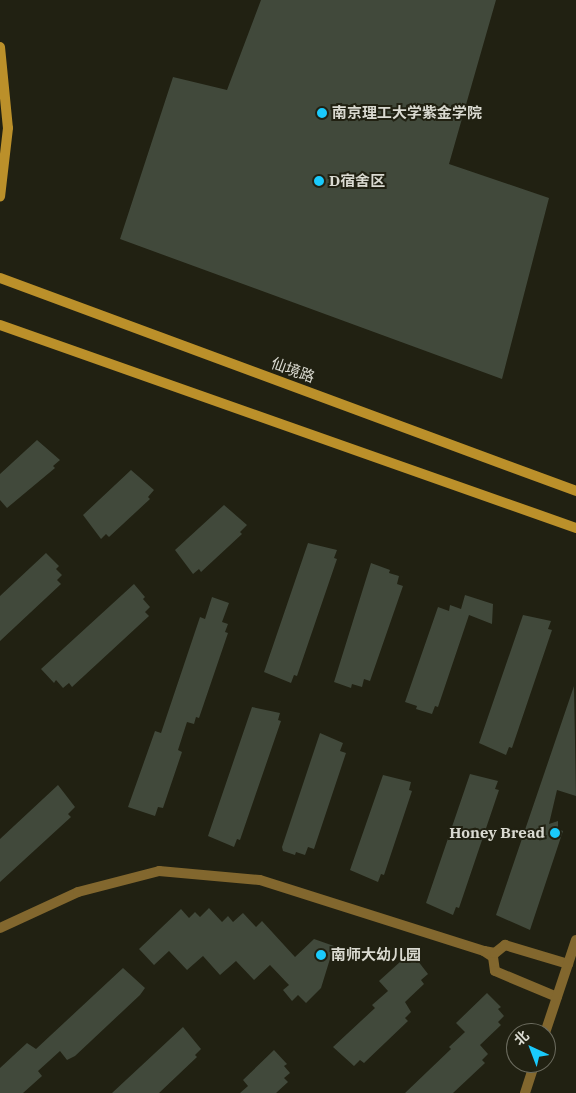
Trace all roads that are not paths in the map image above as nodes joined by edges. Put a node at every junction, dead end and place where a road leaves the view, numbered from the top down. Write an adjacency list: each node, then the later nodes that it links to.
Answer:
1 (0, 47): 2 (main road)
2 (0, 197)
3 (0, 278): 5 (main road, 仙境路)
4 (0, 325): 6 (main road)
5 (576, 491)
6 (576, 528)
7 (0, 928): 9 (street)
8 (576, 940): 10 (street)
9 (484, 951): 10 (street); 11 (street)
10 (568, 964): 11 (street)
11 (557, 997): 12 (street)
12 (548, 1023)
13 (532, 1073): 14 (street)
14 (525, 1093)

